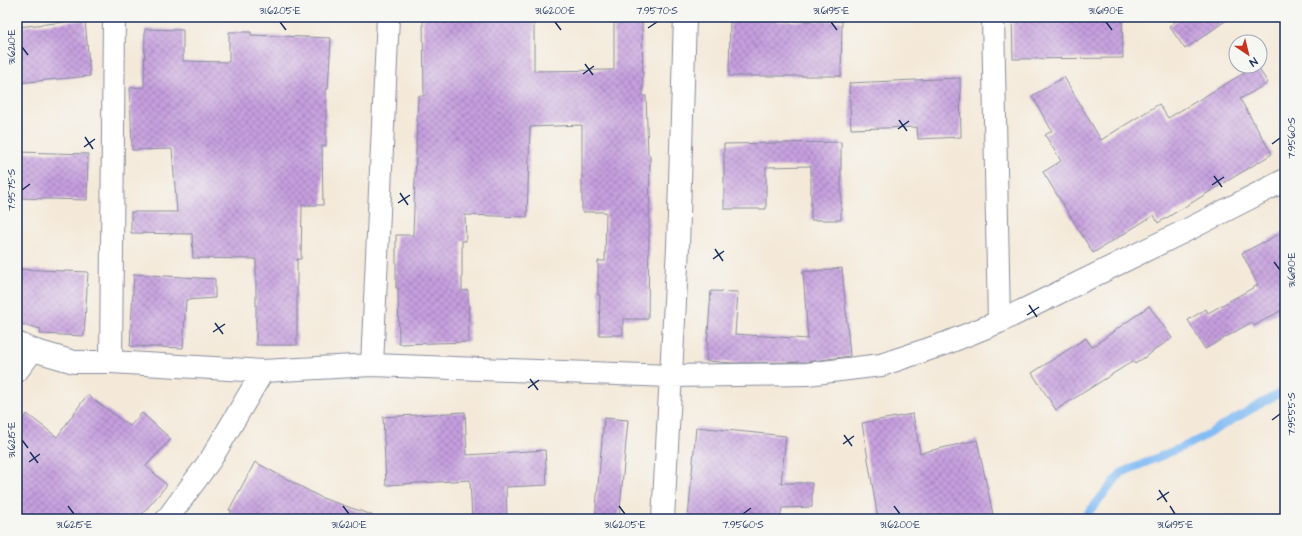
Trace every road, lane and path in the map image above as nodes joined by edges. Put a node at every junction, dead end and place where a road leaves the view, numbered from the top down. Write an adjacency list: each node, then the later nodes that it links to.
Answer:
1 (114, 17): 8 (street)
2 (388, 17): 9 (street)
3 (685, 17): 12 (street)
4 (993, 17): 6 (street)
5 (1285, 180): 6 (street)
6 (999, 322): 12 (street)
7 (25, 347): 8 (street); 10 (street)
8 (111, 362): 11 (street)
9 (372, 365): 11 (street); 12 (street)
10 (17, 371)
11 (263, 371): 13 (street)
12 (670, 376): 14 (street)
13 (167, 519)
14 (663, 519)

